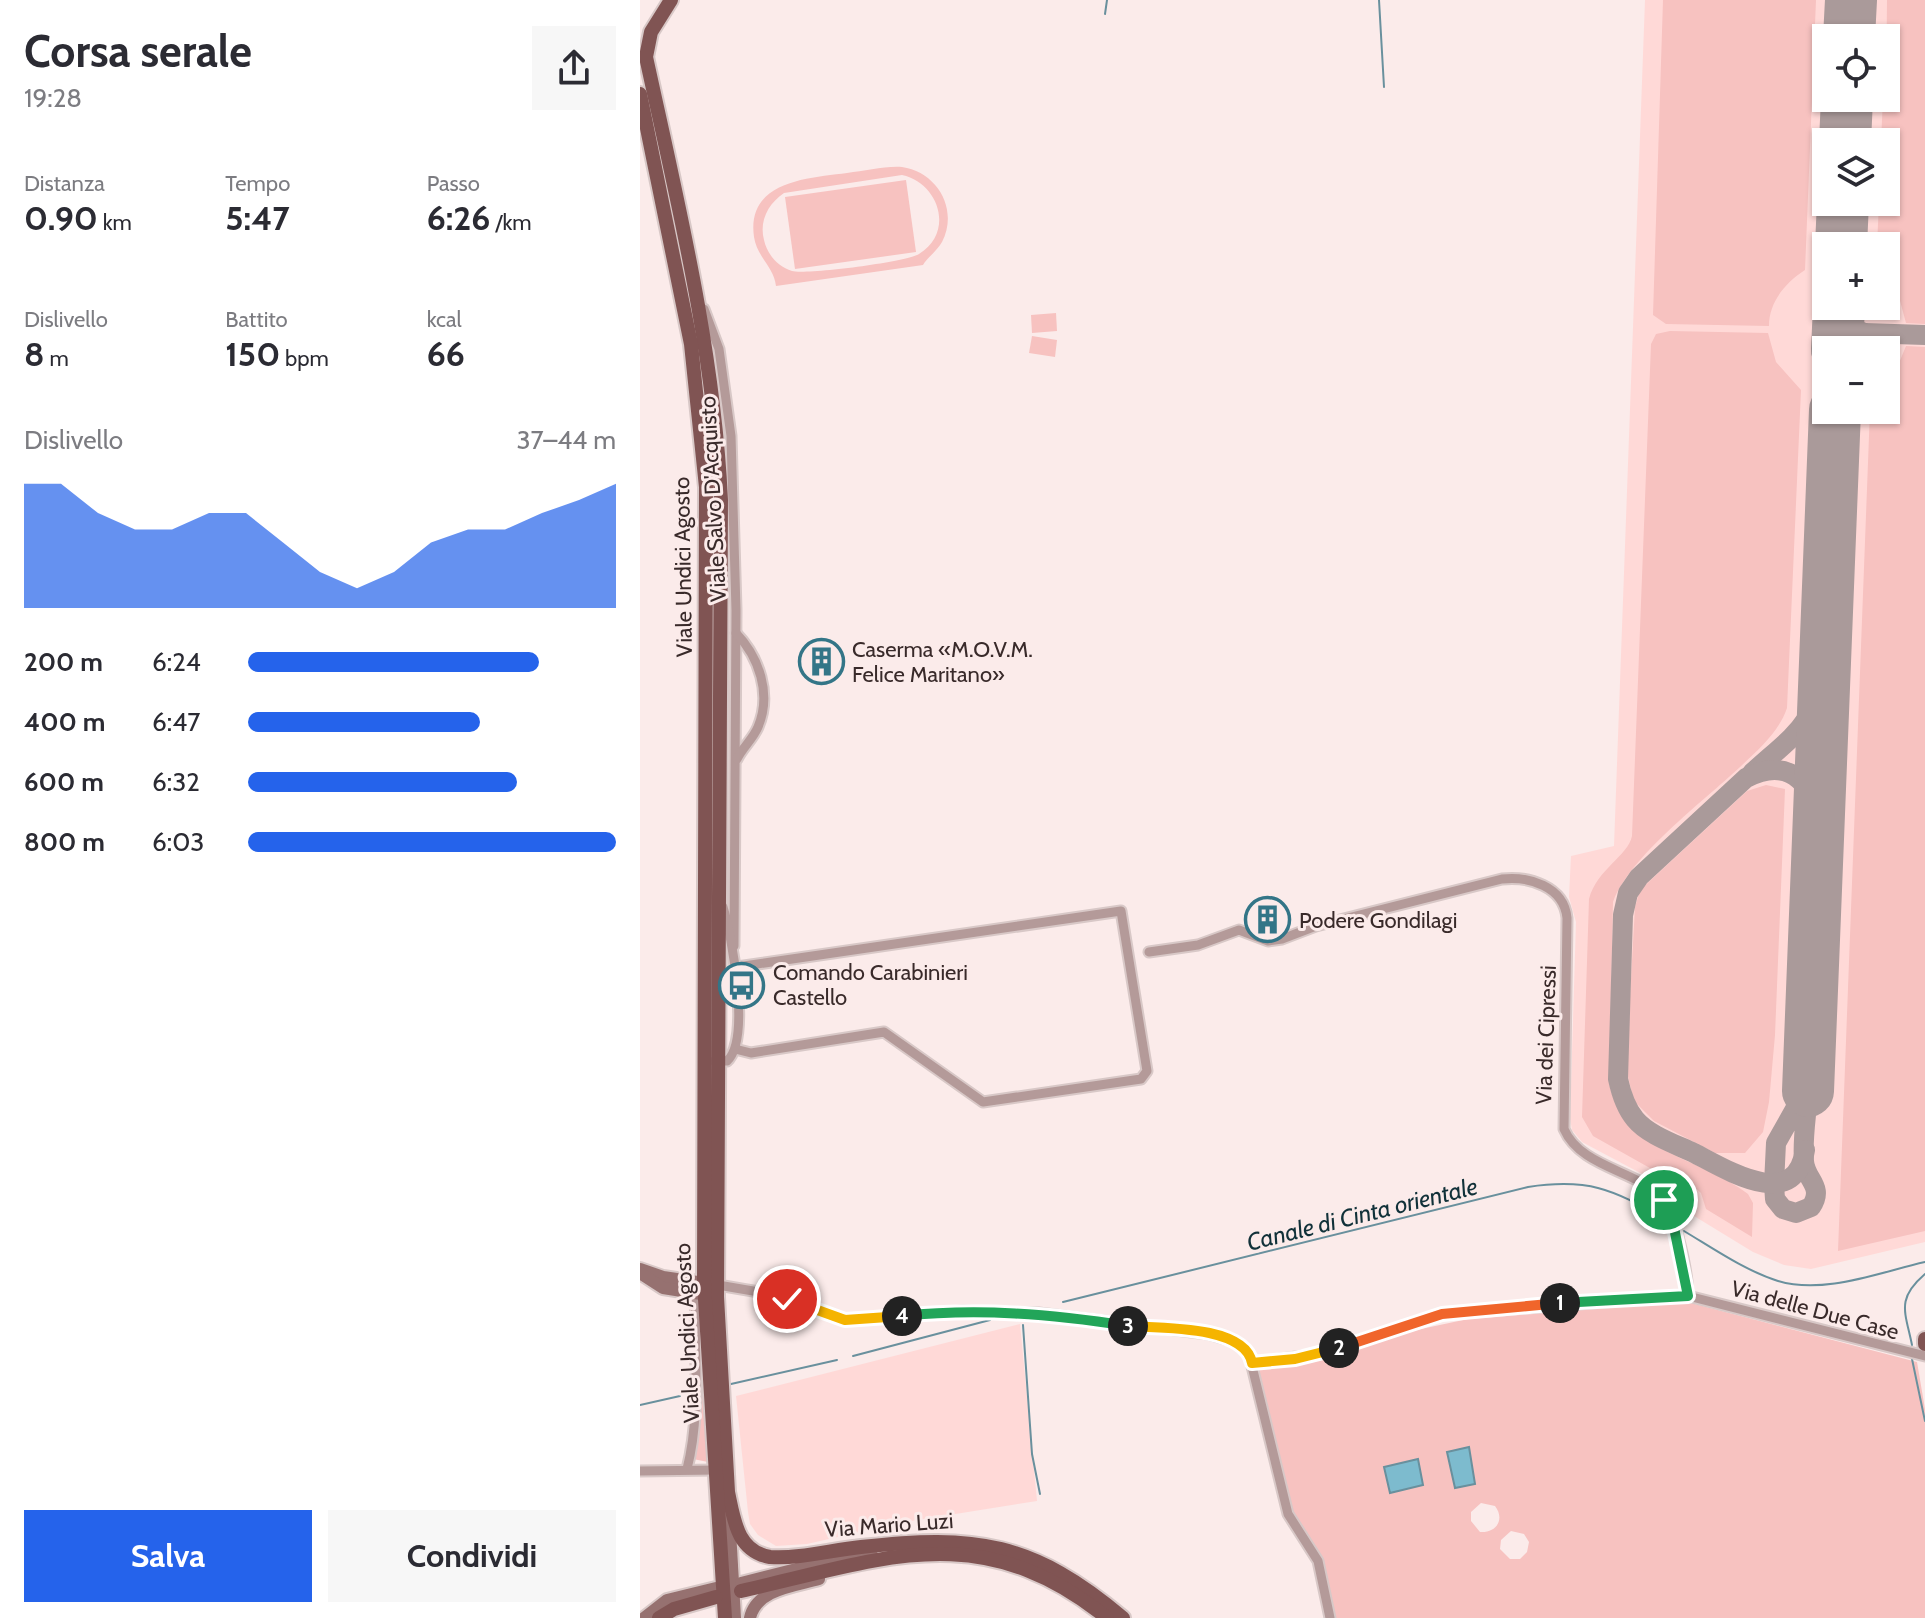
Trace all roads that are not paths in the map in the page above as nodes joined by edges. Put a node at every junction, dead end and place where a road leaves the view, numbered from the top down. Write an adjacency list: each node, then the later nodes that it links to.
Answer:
1 (671, 0): 2 (main road, Viale Undici Agosto)
2 (660, 18): 3 (main road, Viale Undici Agosto); 5 (main road, Viale Undici Agosto)
3 (640, 30)
4 (640, 94): 6 (main road, Viale Undici Agosto)
5 (694, 284): 6 (main road, Viale Undici Agosto); 7 (street, Viale Salvo D'Acquisto)
6 (713, 621): 7 (street, Viale Salvo D'Acquisto); 10 (main road, Viale Undici Agosto); 14 (main road, Viale Undici Agosto)
7 (735, 621): 8 (street, Viale Salvo D'Acquisto)
8 (736, 633): 9 (street, Viale Salvo D'Acquisto); 9 (street, Viale Salvo D'Acquisto)
9 (735, 765): 11 (street, Viale Salvo D'Acquisto)
10 (720, 885): 11 (street, Viale Undici Agosto); 16 (main road, Viale Undici Agosto)
11 (734, 946): 13 (street, Viale Undici Agosto)
12 (1149, 952): 19 (street, Via dei Cipressi)
13 (737, 967): 15 (street, Viale Undici Agosto); 15 (street)
14 (704, 1045): 16 (street); 18 (main road, Viale Undici Agosto)
15 (735, 1049): 16 (street)
16 (720, 1063): 18 (main road, Viale Undici Agosto)
17 (640, 1271): 18 (main road)
18 (704, 1288): 21 (street); 22 (street); 23 (main road, Viale Undici Agosto); 25 (main road, Viale Undici Agosto)
19 (1688, 1296): 20 (street, Via delle Due Case); 21 (street, Via delle Due Case)
20 (1925, 1356)
21 (1252, 1363): 36 (street)
22 (687, 1469): 23 (street); 24 (street)
23 (717, 1470): 31 (main road, Viale Undici Agosto)
24 (640, 1471)
25 (728, 1492): 26 (main road, Via Mario Luzi); 32 (main road, Viale Undici Agosto)
26 (891, 1551): 27 (main road, Via Mario Luzi); 33 (main road); 34 (main road, Via Mario Luzi); 35 (main road, Via Mario Luzi)
27 (741, 1587)
28 (716, 1593): 29 (main road); 30 (main road)
29 (644, 1618)
30 (659, 1618)
31 (725, 1618)
32 (735, 1618)
33 (750, 1618)
34 (1107, 1618)
35 (1123, 1618)
36 (1330, 1618)

